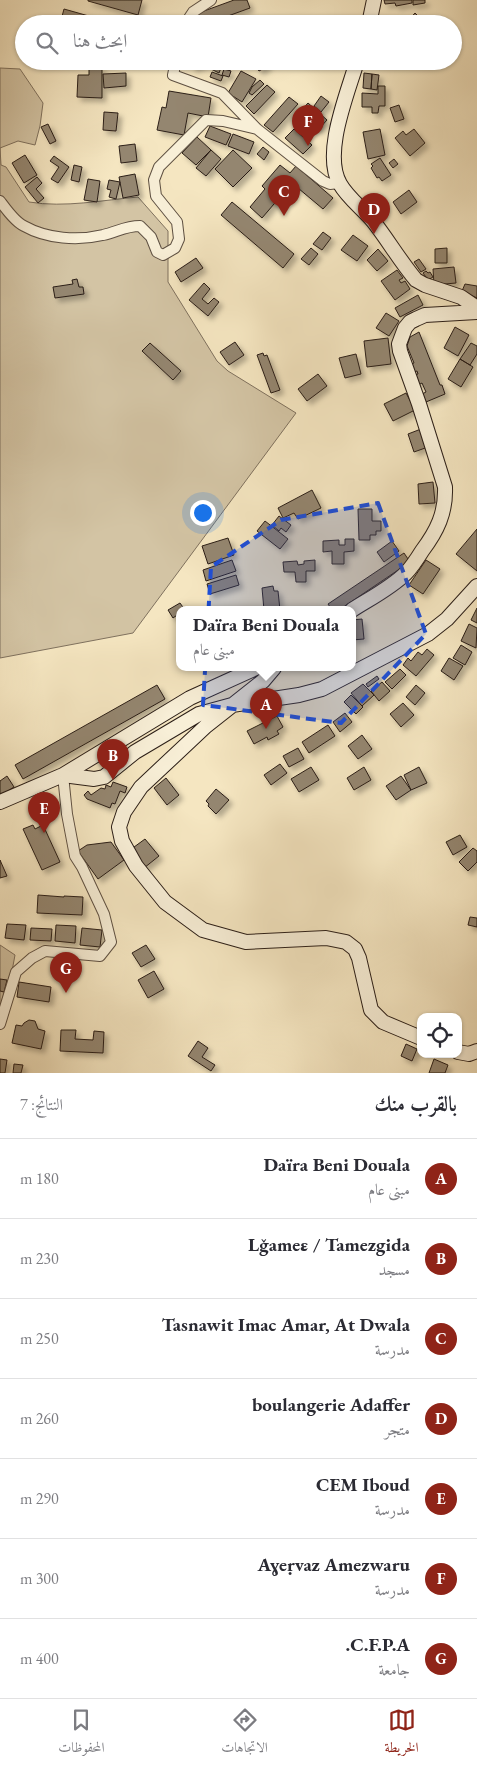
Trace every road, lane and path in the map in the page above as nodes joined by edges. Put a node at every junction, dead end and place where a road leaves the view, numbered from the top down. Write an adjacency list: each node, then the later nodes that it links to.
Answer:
1 (211, 0): 3 (street)
2 (374, 0): 4 (street)
3 (191, 15)
4 (371, 15)
5 (174, 70): 7 (street)
6 (354, 70): 8 (street)
7 (257, 129): 8 (street); 9 (street)
8 (339, 183): 10 (street)
9 (0, 201)
10 (477, 310): 12 (street)
11 (477, 586): 15 (street)
12 (356, 607)
13 (249, 671): 16 (street)
14 (271, 671): 15 (street)
15 (232, 705): 16 (street); 19 (street)
16 (64, 775): 17 (street); 18 (street)
17 (0, 802)
18 (0, 1024)
19 (417, 1036)
20 (477, 1052): 21 (street)
21 (462, 1053)

